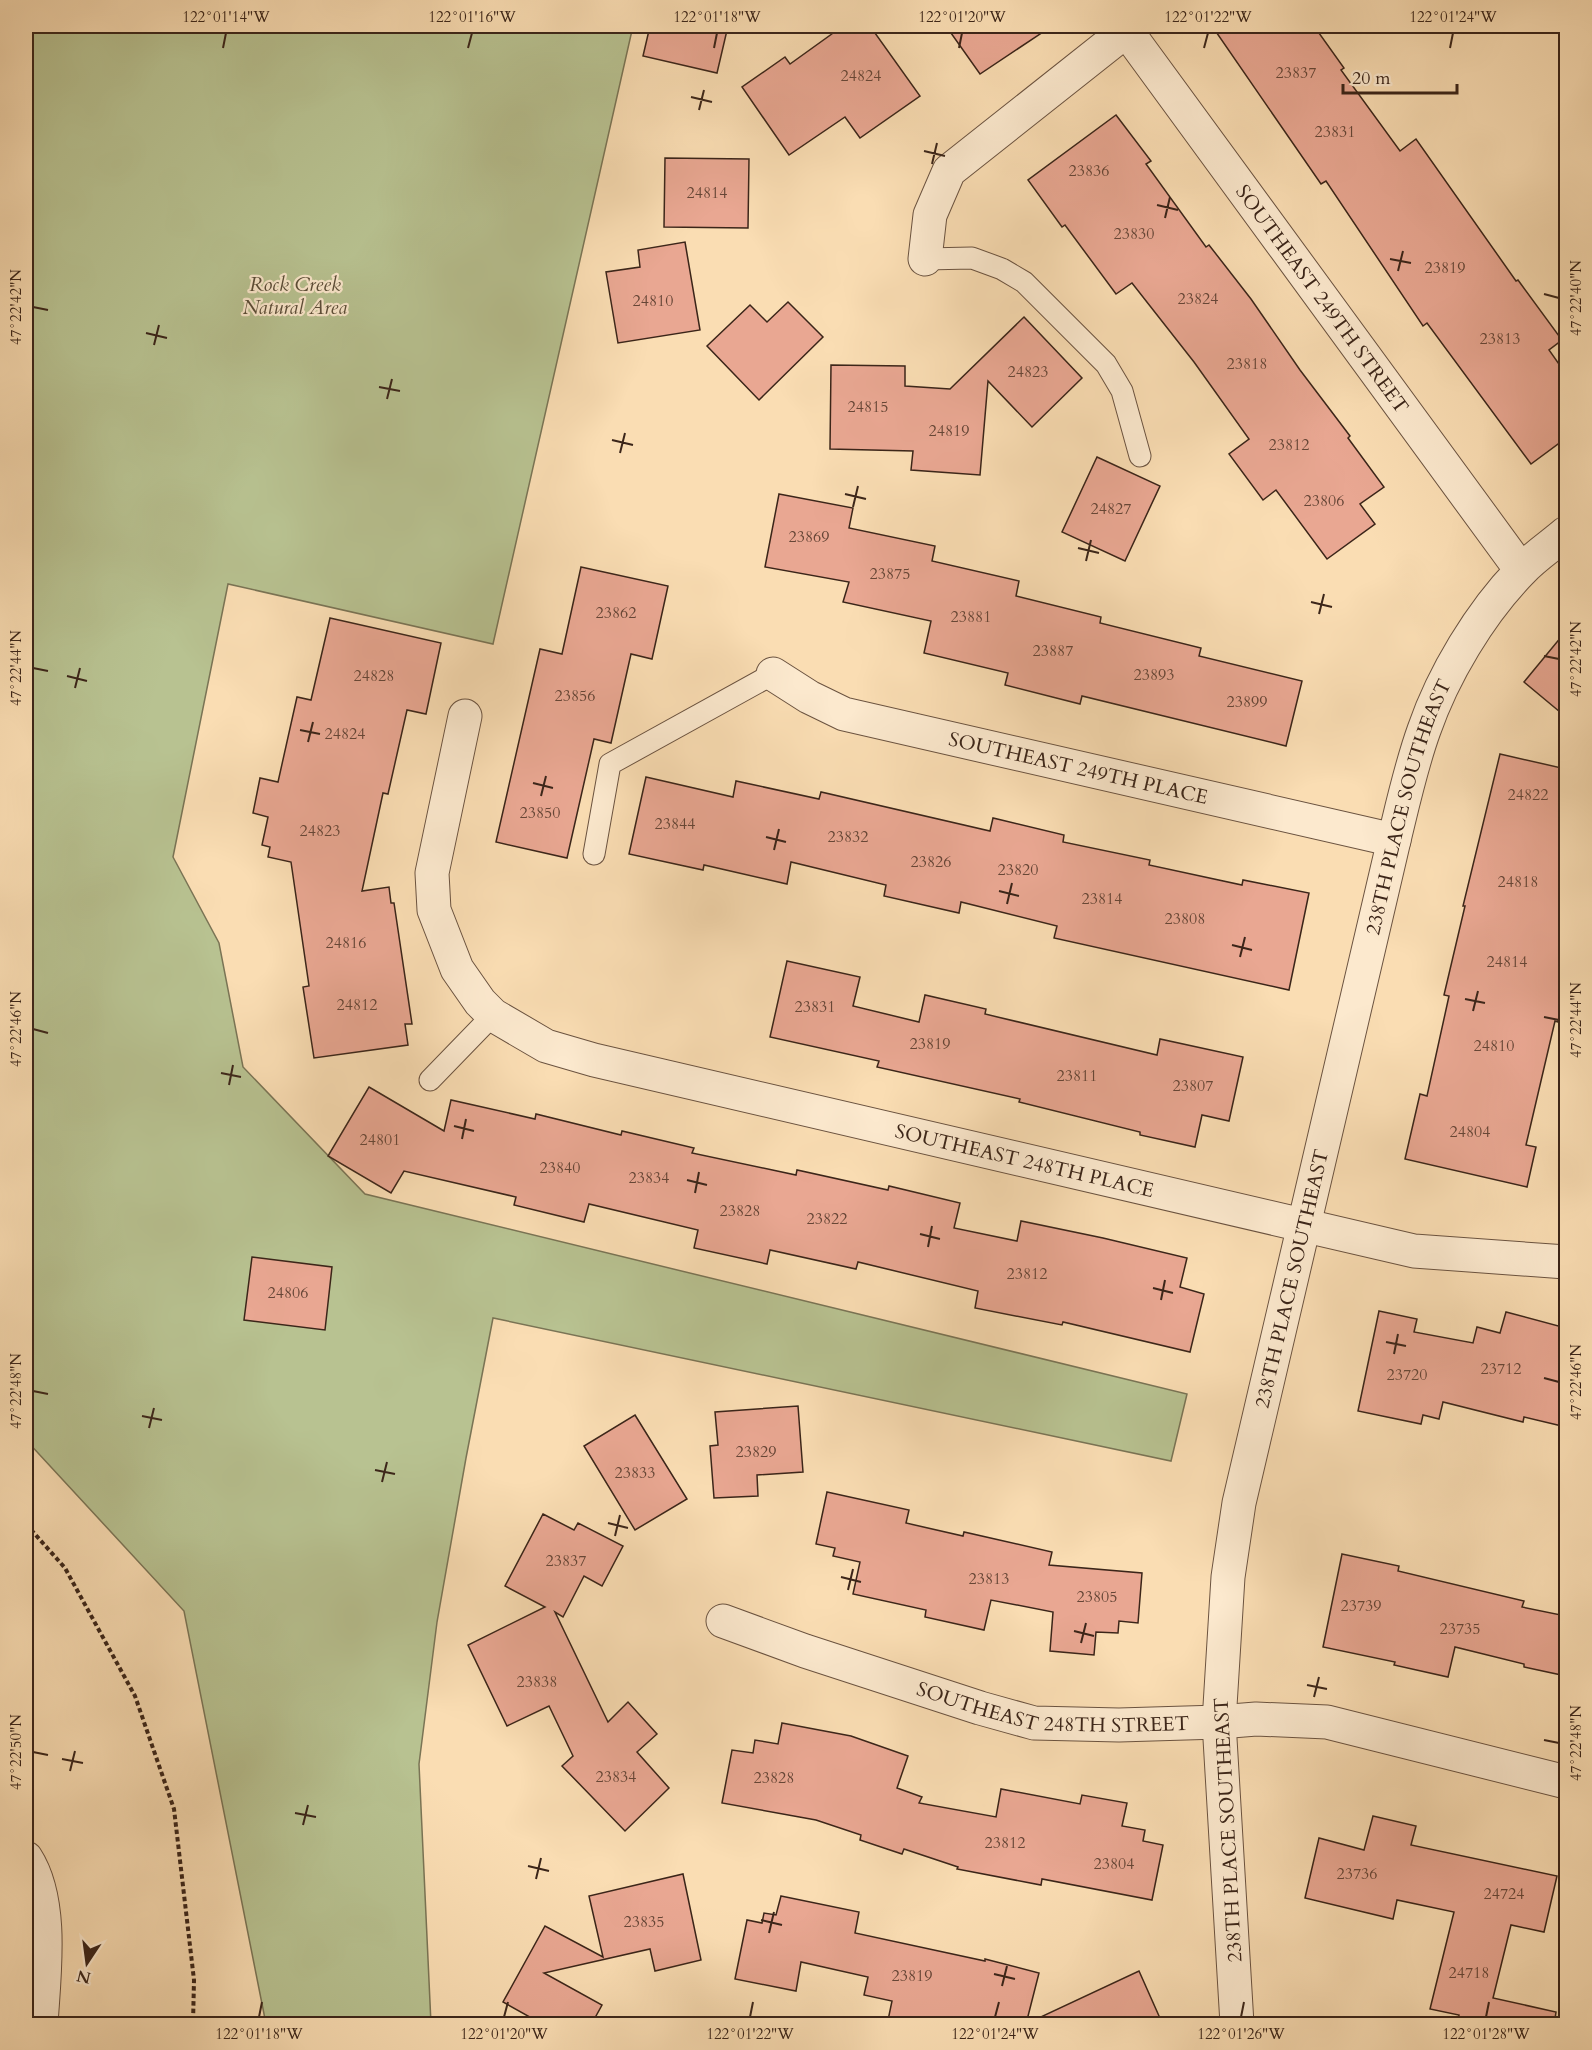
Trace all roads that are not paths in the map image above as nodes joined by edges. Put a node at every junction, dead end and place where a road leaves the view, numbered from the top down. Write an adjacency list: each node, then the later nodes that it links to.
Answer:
1 (1125, 28): 2 (street); 5 (street, SOUTHEAST 249TH STREET)
2 (925, 259): 3 (lane)
3 (1140, 456)
4 (1566, 534): 5 (street, 238TH PLACE SOUTHEAST)
5 (1521, 570): 8 (street, 238TH PLACE SOUTHEAST)
6 (773, 674): 8 (street, SOUTHEAST 249TH PLACE); 9 (lane)
7 (465, 716): 10 (street)
8 (1394, 840): 12 (street, 238TH PLACE SOUTHEAST)
9 (594, 854)
10 (493, 1016): 11 (lane); 12 (street, SOUTHEAST 248TH PLACE)
11 (430, 1080)
12 (1304, 1227): 13 (street, SOUTHEAST 248TH PLACE); 15 (street, 238TH PLACE SOUTHEAST)
13 (1566, 1262)
14 (723, 1621): 15 (street, SOUTHEAST 248TH STREET)
15 (1219, 1722): 16 (street, SOUTHEAST 248TH STREET); 19 (street, 238TH PLACE SOUTHEAST)
16 (1566, 1782)
17 (29, 1864): 18 (street)
18 (41, 2025)
19 (1238, 2025)

